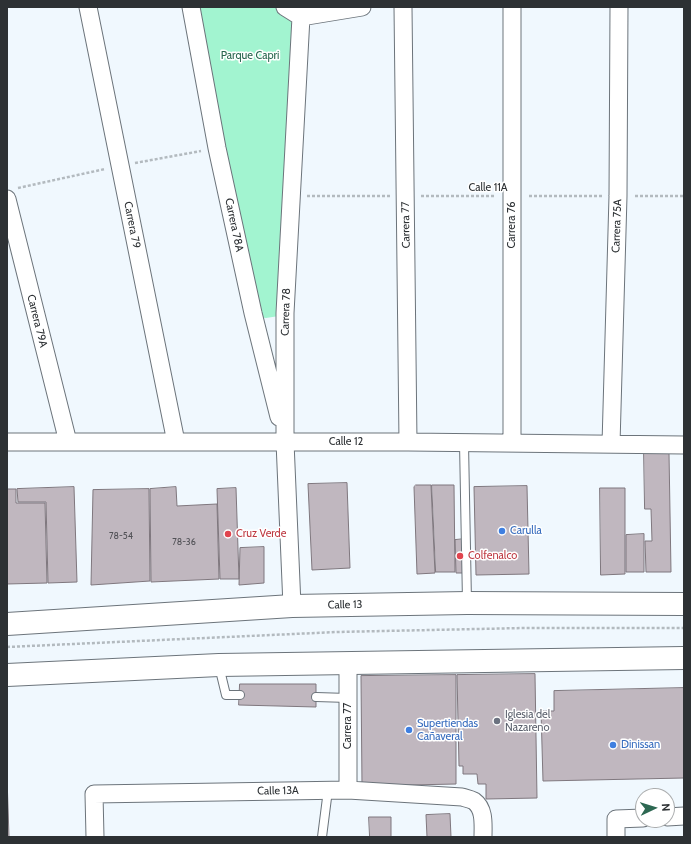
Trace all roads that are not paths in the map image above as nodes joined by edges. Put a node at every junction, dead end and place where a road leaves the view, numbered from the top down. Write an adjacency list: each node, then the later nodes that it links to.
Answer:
1 (88, 7): 12 (street, Carrera 79)
2 (191, 7): 13 (street, Carrera 78A)
3 (284, 7): 8 (street)
4 (362, 7): 8 (street)
5 (403, 7): 14 (street, Carrera 77)
6 (512, 7): 16 (street, Carrera 76)
7 (619, 7): 17 (street, Carrera 75A)
8 (301, 17): 13 (street, Carrera 78)
9 (7, 199): 11 (street, Carrera 79A)
10 (7, 442): 11 (street, Calle 12)
11 (68, 442): 12 (street, Calle 12)
12 (176, 442): 13 (street, Calle 12)
13 (285, 442): 14 (street, Calle 12); 21 (street, Carrera 78)
14 (408, 442): 15 (street, Calle 12)
15 (464, 443): 16 (street, Calle 12); 19 (lane)
16 (512, 443): 17 (street, Calle 12)
17 (611, 444): 18 (street, Calle 12)
18 (684, 445)
19 (467, 603): 20 (main road, Calle 13); 21 (main road, Calle 13)
20 (684, 604)
21 (292, 606): 22 (main road, Calle 13)
22 (7, 624)
23 (684, 658): 24 (main road)
24 (348, 663): 25 (main road); 29 (street, Carrera 77)
25 (219, 665): 26 (main road); 27 (lane)
26 (7, 675)
27 (240, 695)
28 (316, 697): 29 (lane)
29 (348, 698): 31 (street, Carrera 77)
30 (328, 790): 31 (street, Calle 13A); 33 (street, Calle 13A); 34 (lane)
31 (348, 790): 35 (street, Calle 13A)
32 (635, 818): 36 (street)
33 (95, 837)
34 (322, 837)
35 (483, 837)
36 (616, 837)

